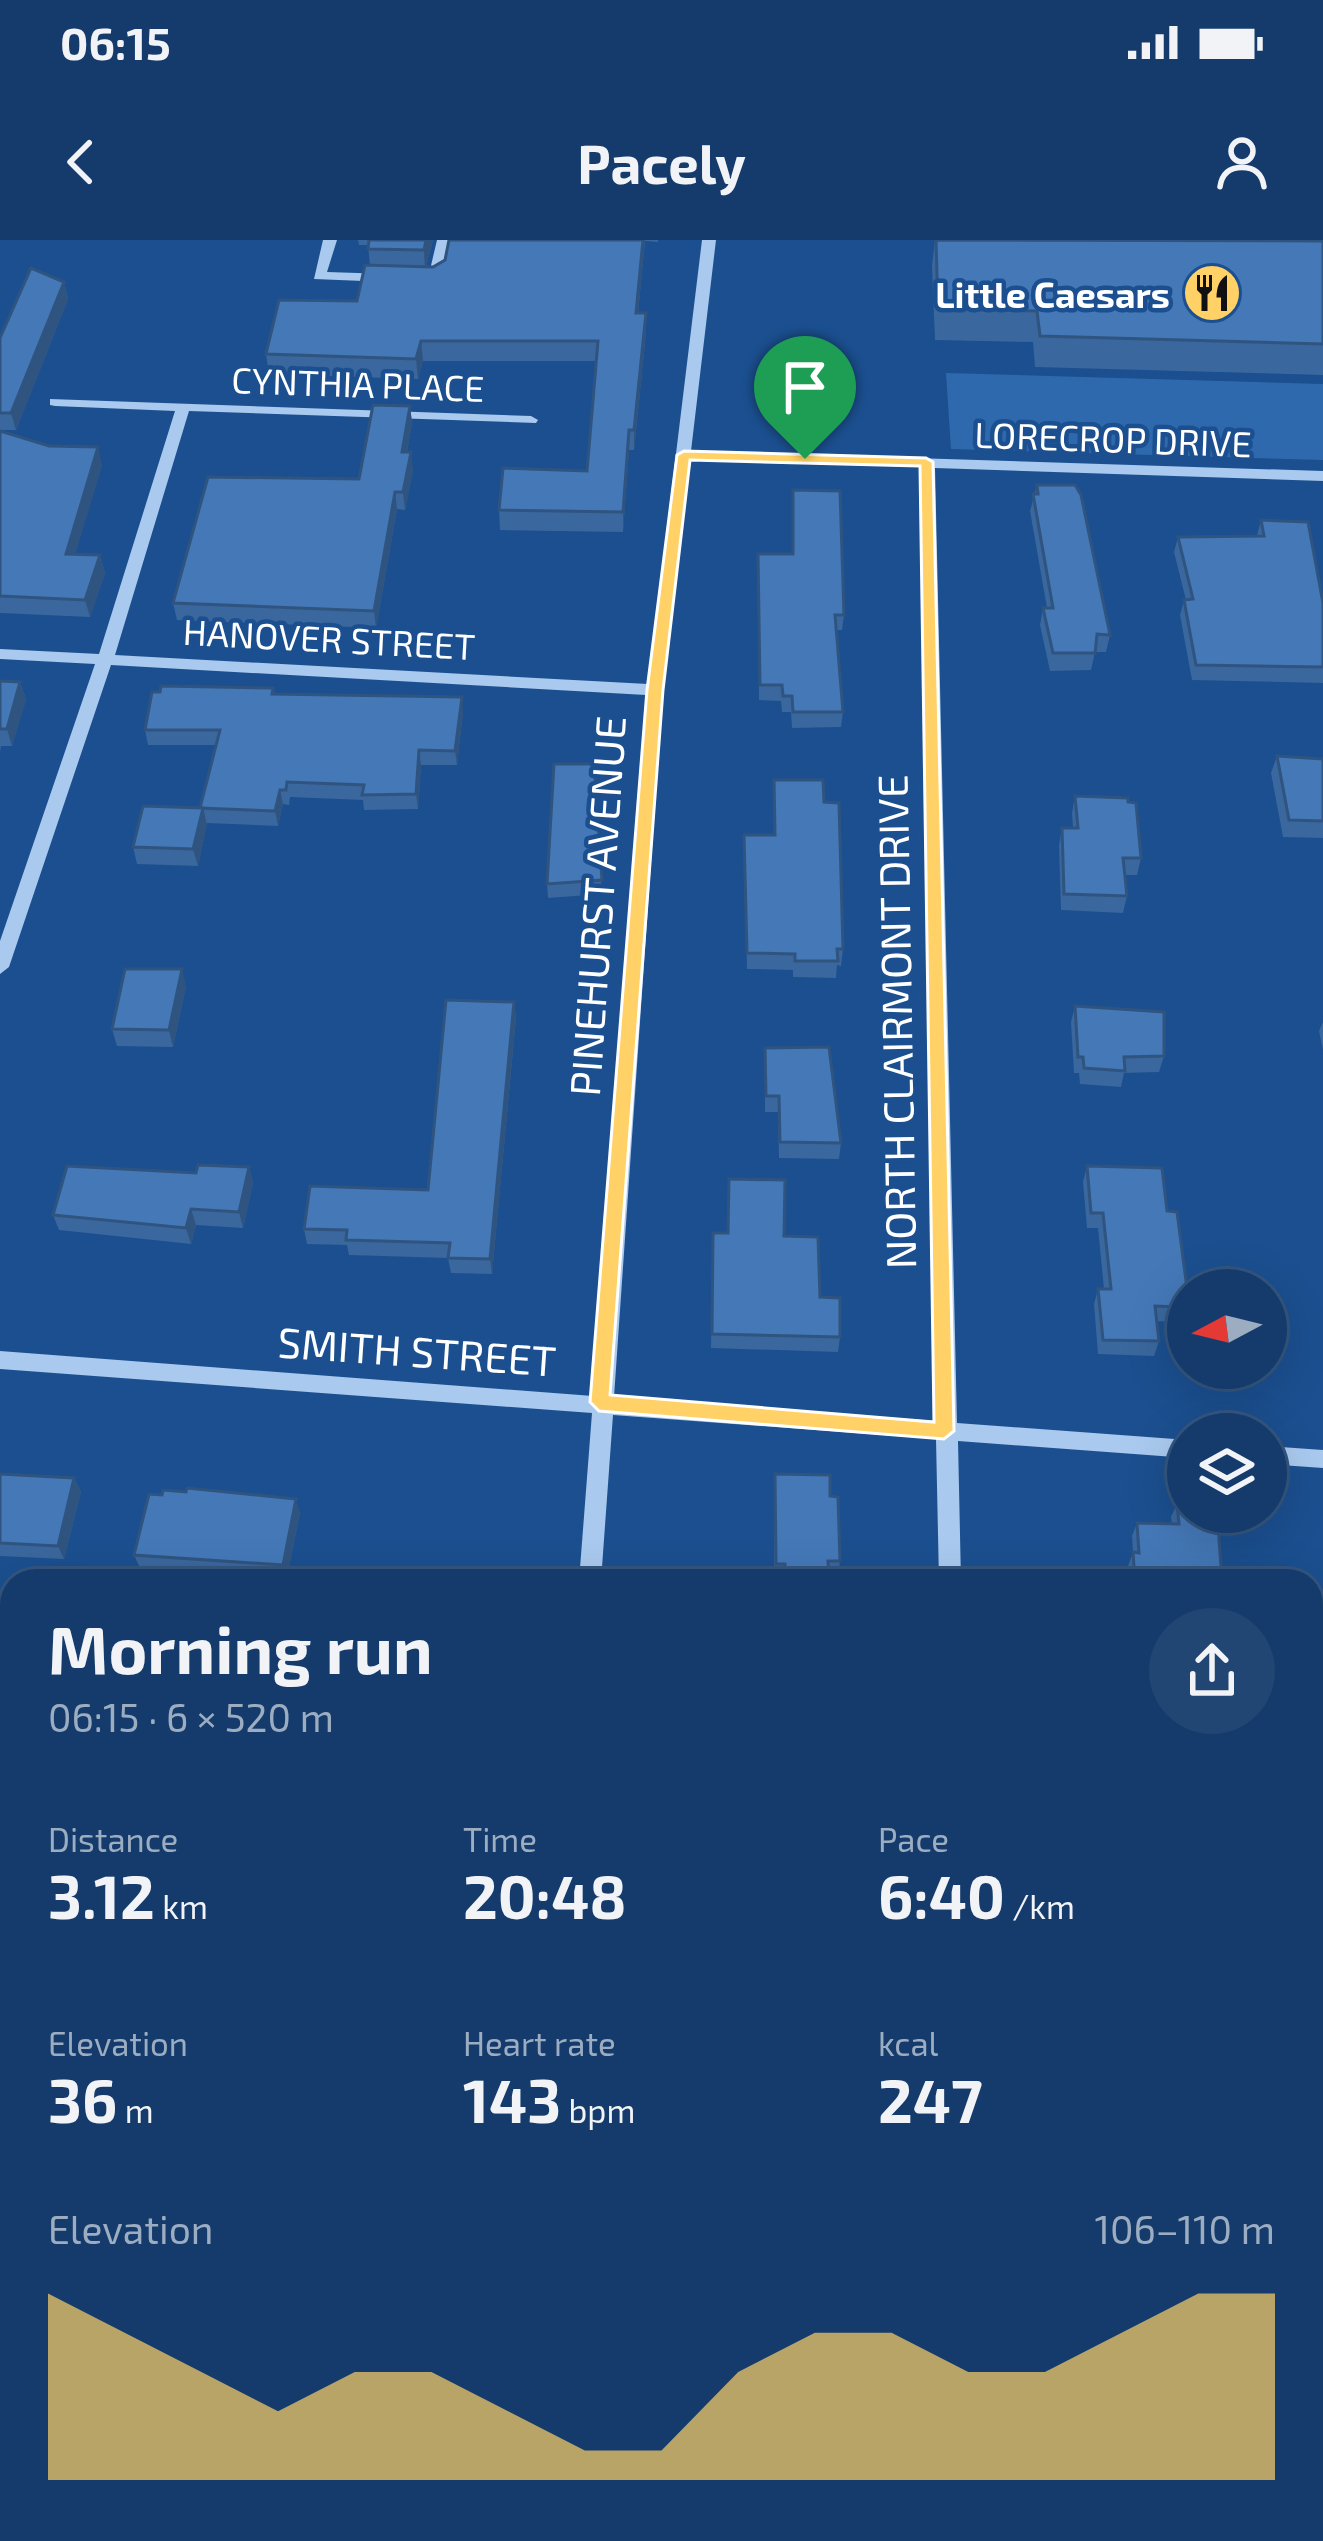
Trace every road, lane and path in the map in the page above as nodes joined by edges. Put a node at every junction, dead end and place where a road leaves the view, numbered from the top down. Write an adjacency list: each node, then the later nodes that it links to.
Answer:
1 (330, 240): 2 (street)
2 (445, 240)
3 (709, 240): 7 (street, PINEHURST AVENUE)
4 (55, 402): 5 (street, CYNTHIA PLACE)
5 (183, 407): 6 (street, CYNTHIA PLACE); 11 (street, CYNTHIA PLACE)
6 (531, 420)
7 (684, 455): 8 (street, LORECROP DRIVE); 12 (street, PINEHURST AVENUE)
8 (926, 462): 9 (street, LORECROP DRIVE); 16 (street, NORTH CLAIRMONT DRIVE)
9 (1323, 476)
10 (0, 654): 11 (street, HANOVER STREET)
11 (106, 657): 12 (street, HANOVER STREET); 13 (street, CYNTHIA PLACE)
12 (655, 690): 15 (street, PINEHURST AVENUE)
13 (0, 967)
14 (0, 1360): 15 (street, SMITH STREET)
15 (599, 1402): 16 (street, SMITH STREET); 20 (street, PINEHURST AVENUE)
16 (944, 1431): 17 (street, SMITH STREET); 21 (street, NORTH CLAIRMONT DRIVE)
17 (1167, 1447)
18 (1287, 1456): 19 (street)
19 (1323, 1459)
20 (591, 1569)
21 (950, 1569)

